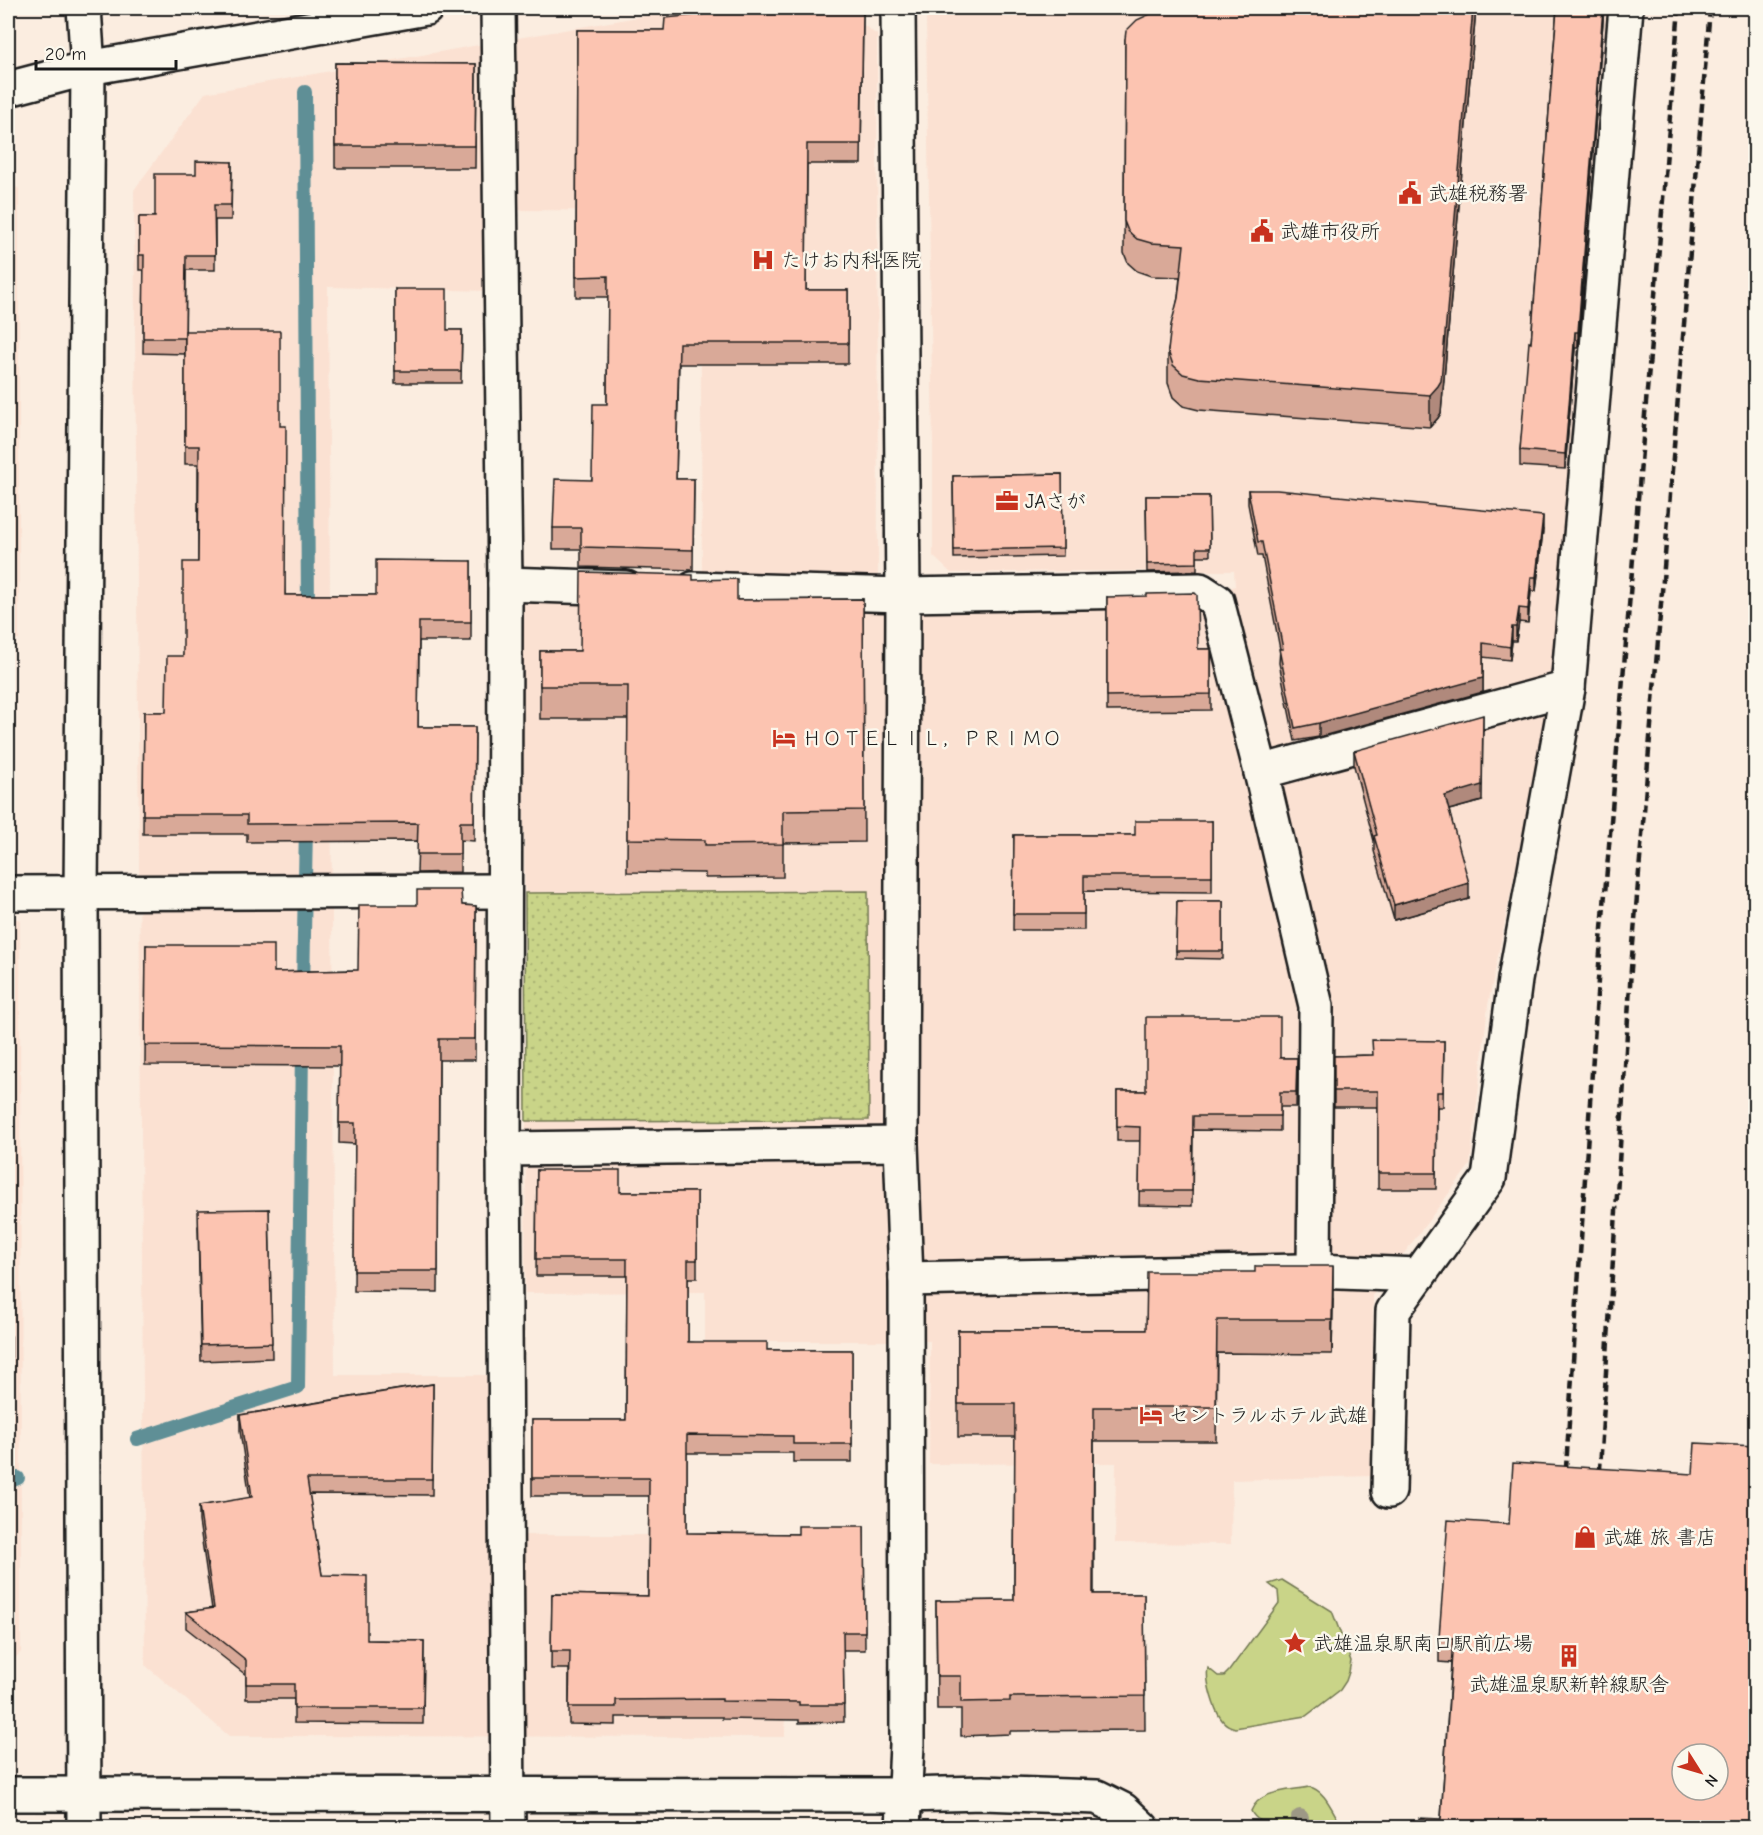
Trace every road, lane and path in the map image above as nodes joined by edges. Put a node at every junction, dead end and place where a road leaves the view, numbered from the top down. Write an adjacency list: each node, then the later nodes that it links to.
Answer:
1 (84, 8): 6 (street)
2 (426, 8): 6 (street)
3 (498, 8): 8 (street)
4 (898, 8): 9 (street)
5 (1626, 8): 10 (street)
6 (88, 68): 7 (street); 14 (street)
7 (8, 89)
8 (505, 584): 9 (street); 12 (street)
9 (903, 595): 11 (street); 15 (street)
10 (1568, 688): 11 (street); 18 (street)
11 (1261, 772): 17 (street)
12 (504, 891): 14 (street); 16 (street)
13 (8, 893): 14 (street)
14 (81, 893): 22 (street)
15 (901, 1144): 16 (street); 19 (street)
16 (504, 1149): 23 (street)
17 (1314, 1271): 18 (street); 19 (street)
18 (1419, 1275): 20 (street)
19 (906, 1278): 24 (street)
20 (1389, 1491)
21 (8, 1794): 22 (street)
22 (84, 1794): 23 (street); 25 (street)
23 (509, 1795): 24 (street); 26 (street)
24 (905, 1795): 27 (street); 28 (street)
25 (84, 1827)
26 (508, 1827)
27 (903, 1827)
28 (1142, 1827)

